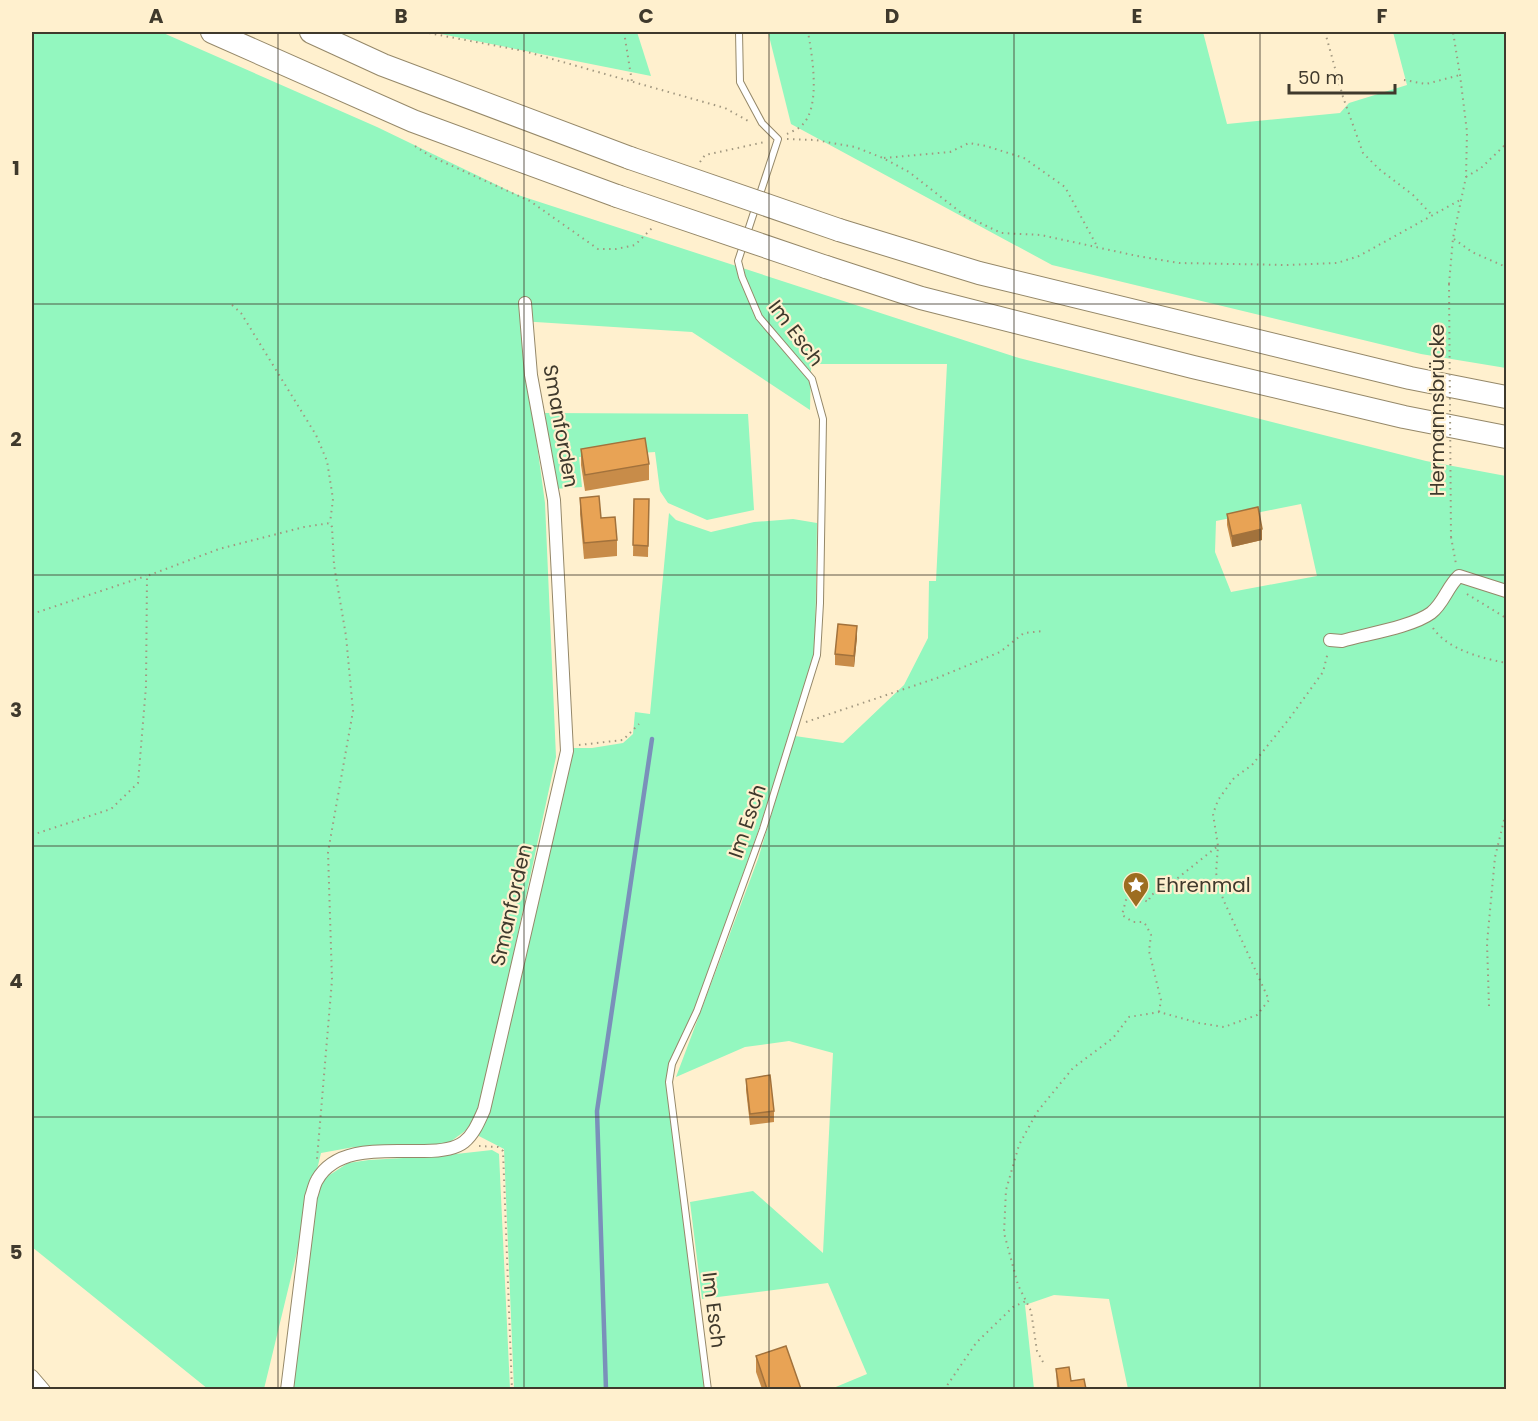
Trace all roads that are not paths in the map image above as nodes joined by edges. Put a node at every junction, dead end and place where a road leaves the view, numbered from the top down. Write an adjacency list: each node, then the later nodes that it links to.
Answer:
1 (212, 32): 6 (highway, bridge)
2 (311, 32): 5 (highway, bridge)
3 (739, 32): 12 (lane, Im Esch)
4 (525, 303): 11 (street, Smanforden)
5 (1506, 397)
6 (1506, 437)
7 (1506, 591): 8 (street)
8 (1330, 640)
9 (32, 1376): 10 (street)
10 (44, 1389)
11 (287, 1389)
12 (708, 1389)

